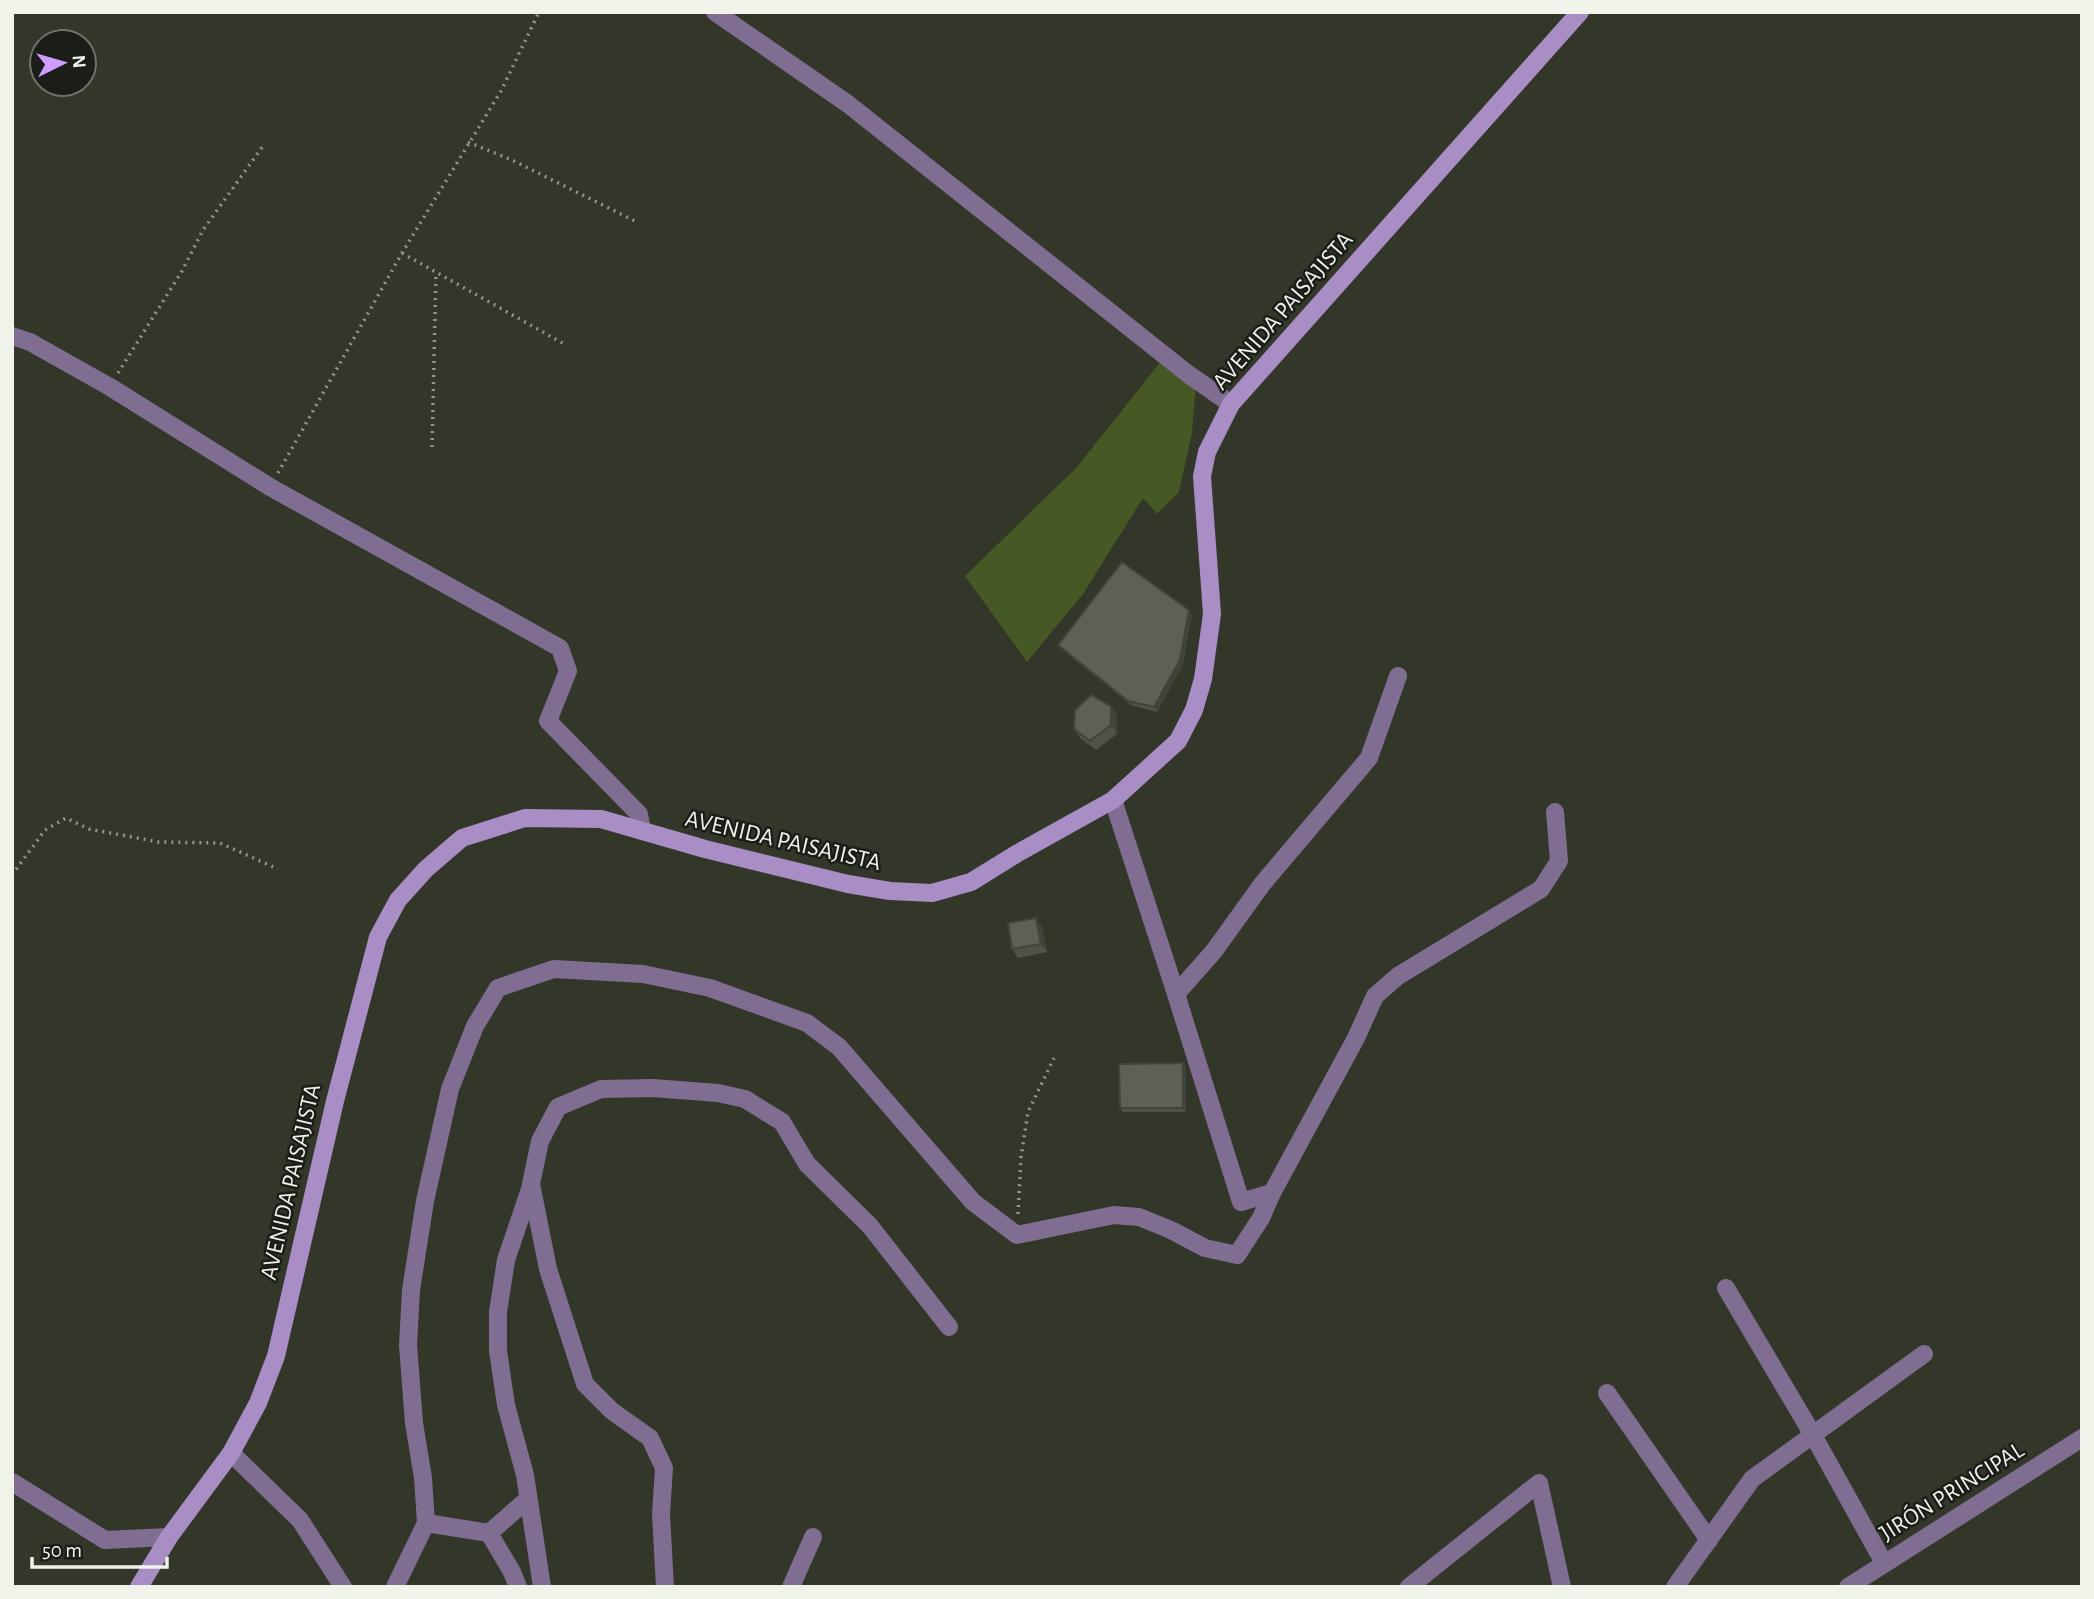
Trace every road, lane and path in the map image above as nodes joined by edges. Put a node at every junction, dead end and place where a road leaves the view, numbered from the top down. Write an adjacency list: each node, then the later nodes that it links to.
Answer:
1 (539, 12): 4 (path)
2 (715, 12): 12 (street)
3 (1580, 12): 12 (main road, AVENIDA PAISAJISTA)
4 (468, 142): 6 (path); 7 (path)
5 (263, 146): 11 (path)
6 (635, 221)
7 (402, 253): 8 (path); 14 (path)
8 (436, 272): 10 (path); 13 (path)
9 (12, 337): 11 (street)
10 (566, 345)
11 (110, 387): 14 (street)
12 (1231, 404): 16 (main road, AVENIDA PAISAJISTA)
13 (432, 447)
14 (270, 487): 18 (street)
15 (1398, 676): 21 (street)
16 (1112, 800): 18 (main road, AVENIDA PAISAJISTA); 21 (street)
17 (1555, 812): 24 (street)
18 (642, 831): 32 (main road, AVENIDA PAISAJISTA)
19 (278, 869): 20 (path)
20 (12, 875)
21 (1176, 994): 24 (street)
22 (1054, 1058): 25 (path)
23 (531, 1184): 27 (street); 34 (street); 46 (street)
24 (1272, 1193): 25 (street)
25 (1017, 1235): 35 (street)
26 (1726, 1288): 30 (street)
27 (949, 1327)
28 (1924, 1354): 30 (street)
29 (1607, 1393): 39 (street)
30 (1812, 1435): 39 (street); 40 (street)
31 (2081, 1439): 40 (street, JIRÓN PRINCIPAL)
32 (231, 1453): 37 (main road, AVENIDA PAISAJISTA); 42 (street)
33 (12, 1482): 37 (street)
34 (528, 1499): 36 (street); 45 (street)
35 (426, 1523): 36 (street); 43 (street)
36 (489, 1533): 44 (street)
37 (169, 1537): 41 (main road, AVENIDA PAISAJISTA)
38 (813, 1537): 47 (street)
39 (1709, 1540): 50 (street)
40 (1884, 1563): 51 (street, JIRÓN PRINCIPAL)
41 (139, 1587)
42 (343, 1587)
43 (395, 1587)
44 (518, 1587)
45 (542, 1587)
46 (665, 1587)
47 (791, 1587)
48 (1409, 1587): 49 (street)
49 (1562, 1587)
50 (1675, 1587)
51 (1848, 1587)

